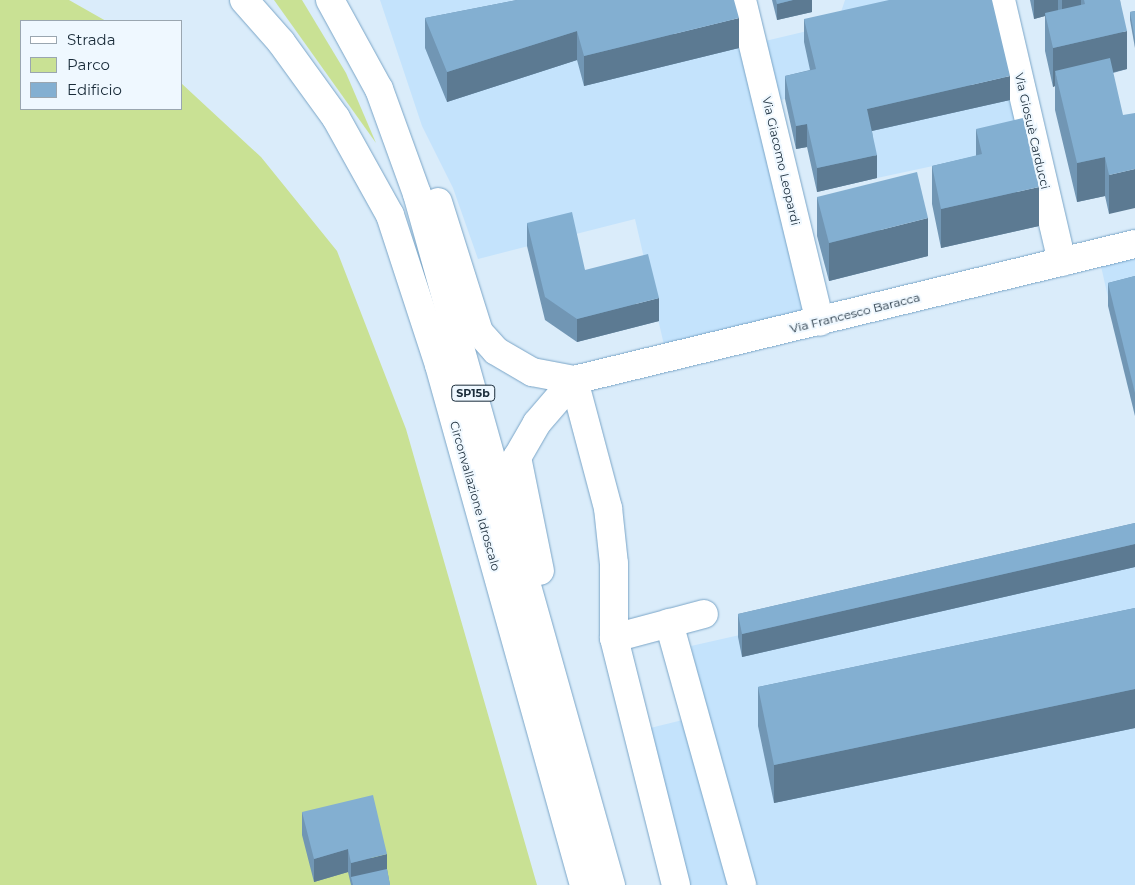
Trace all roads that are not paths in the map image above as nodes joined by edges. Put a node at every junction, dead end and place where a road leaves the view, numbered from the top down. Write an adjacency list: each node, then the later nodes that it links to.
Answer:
1 (244, 0): 14 (main road, Circonvallazione Idroscalo / SP15b)
2 (330, 0): 5 (main road, Circonvallazione Idroscalo / SP15b)
3 (742, 0): 8 (main road, Via Giacomo Leopardi)
4 (1001, 0): 7 (main road, Via Giosuè Carducci)
5 (394, 122): 9 (main road); 13 (main road, Circonvallazione Idroscalo / SP15b)
6 (1135, 244): 7 (main road, Via Francesco Baracca)
7 (1062, 262): 8 (main road, Via Francesco Baracca)
8 (820, 322): 9 (main road, Via Francesco Baracca)
9 (574, 380): 12 (main road); 13 (main road)
10 (704, 614): 11 (main road)
11 (669, 623): 12 (main road); 17 (main road)
12 (614, 638): 16 (main road)
13 (547, 666): 15 (main road, Circonvallazione Idroscalo / SP15b)
14 (584, 885)
15 (611, 885)
16 (676, 885)
17 (742, 885)

